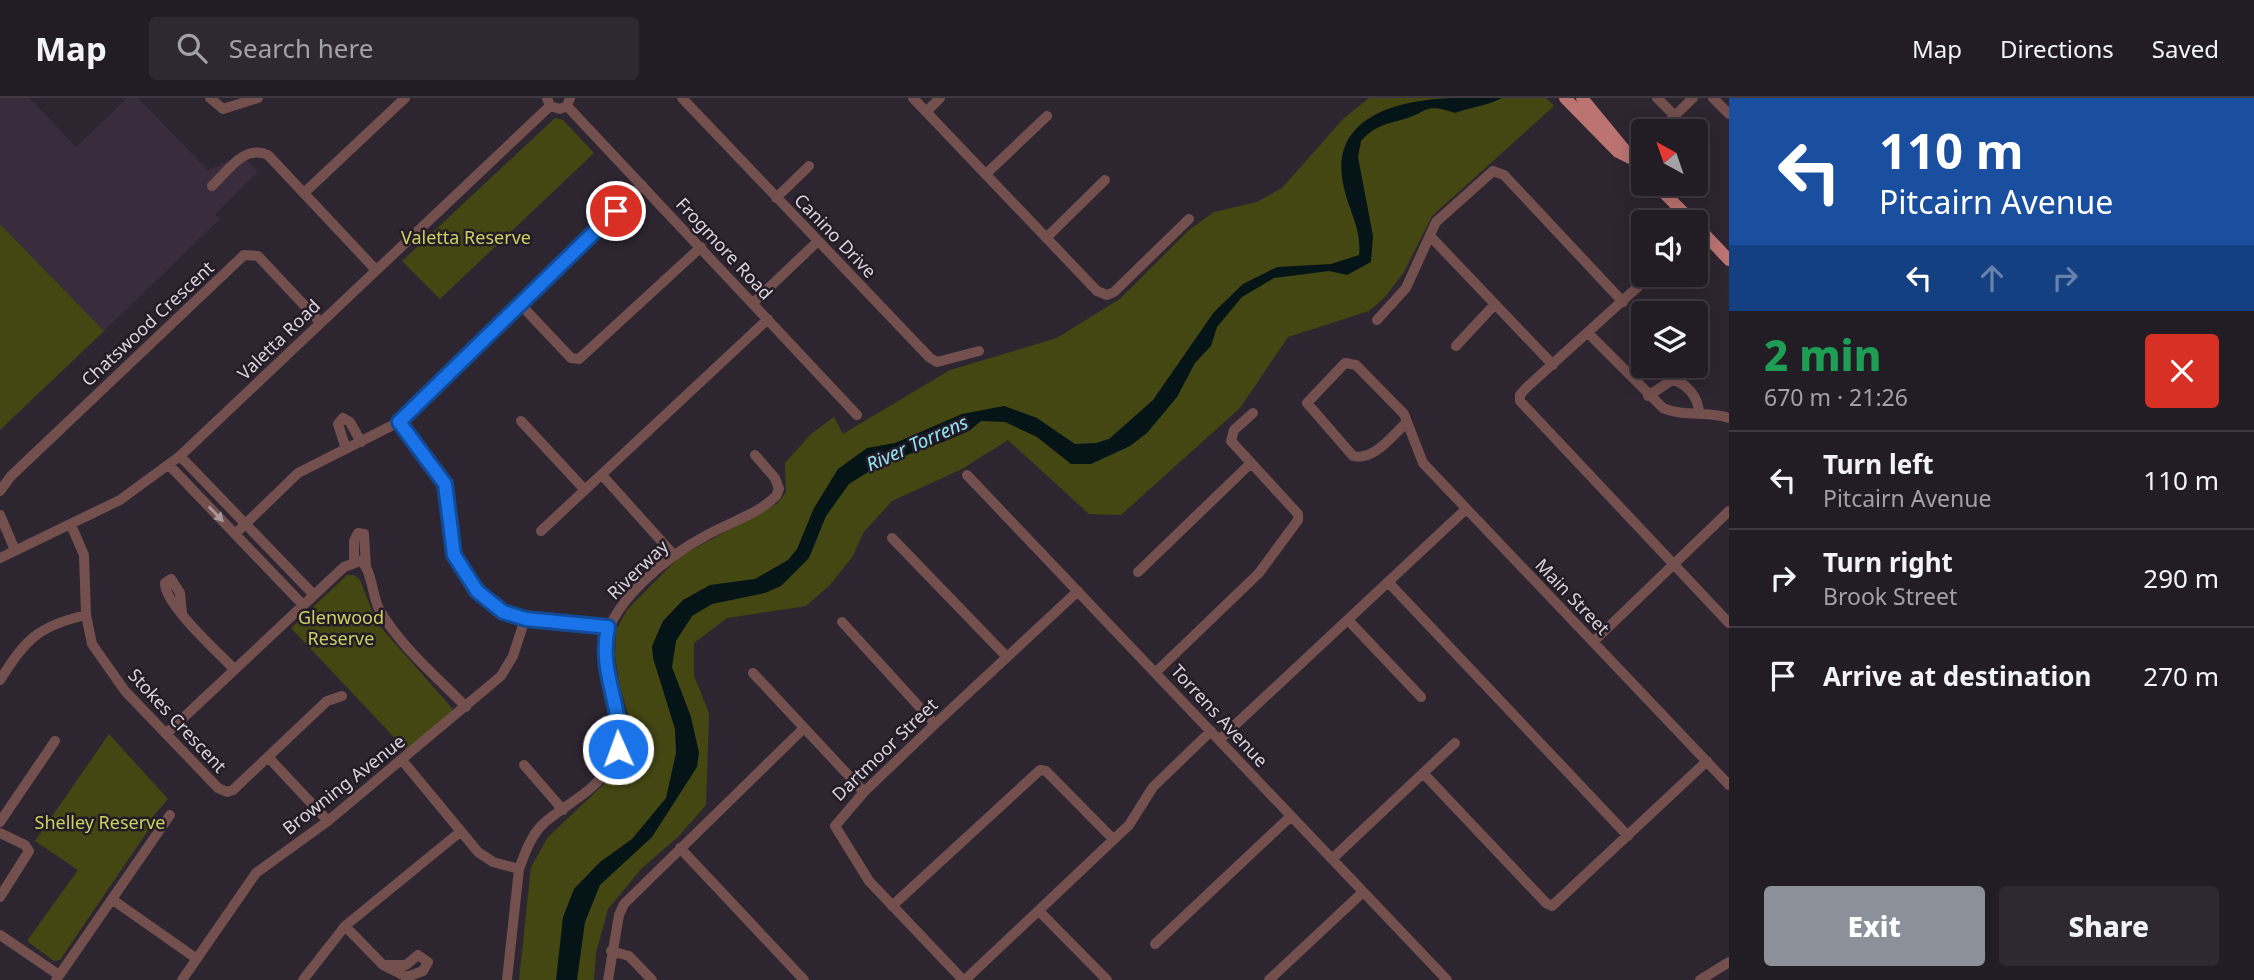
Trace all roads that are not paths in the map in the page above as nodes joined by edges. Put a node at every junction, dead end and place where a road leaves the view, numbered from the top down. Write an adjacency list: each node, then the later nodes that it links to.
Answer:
1 (210, 98): 2 (street)
2 (258, 98)
3 (405, 98): 25 (street)
4 (682, 98): 27 (street, Canino Drive)
5 (914, 98): 14 (street)
6 (940, 98): 14 (street)
7 (1565, 98): 19 (main road)
8 (1582, 98): 19 (main road)
9 (1657, 98): 17 (street)
10 (1693, 98): 17 (street)
11 (1713, 98): 15 (street)
12 (549, 102): 13 (street); 36 (street, Valetta Road)
13 (568, 102): 23 (street, Frogmore Road)
14 (926, 111): 21 (street)
15 (1729, 114)
16 (1047, 116): 21 (street)
17 (1675, 116): 18 (street)
18 (1672, 119)
19 (1630, 158)
20 (809, 166): 27 (street)
21 (986, 174): 31 (street)
22 (1105, 180): 31 (street)
23 (642, 185): 34 (street, Frogmore Road); 41 (street)
24 (212, 186): 25 (street)
25 (304, 193): 36 (street)
26 (1666, 196): 28 (main road)
27 (776, 198): 33 (street, Canino Drive)
28 (1680, 210)
29 (1189, 219): 31 (street)
30 (1430, 236): 38 (street); 40 (street); 43 (street)
31 (1046, 238)
32 (1708, 239): 35 (main road)
33 (818, 241): 39 (street); 47 (street, Canino Drive)
34 (701, 247): 39 (street, Frogmore Road); 41 (street)
35 (1729, 260)
36 (376, 270): 44 (street, Valetta Road)
37 (1639, 287): 38 (street)
38 (1623, 302): 45 (street)
39 (753, 303): 42 (street, Frogmore Road)
40 (1495, 304): 46 (street); 48 (street)
41 (521, 305): 55 (street)
42 (768, 319): 52 (street, Frogmore Road); 63 (street)
43 (1377, 320)
44 (320, 322): 60 (street, Valetta Road); 66 (street, Chatswood Crescent)
45 (1588, 333): 48 (street); 49 (street)
46 (1456, 346)
47 (979, 351)
48 (1553, 365): 79 (street)
49 (1648, 396): 50 (street); 50 (street)
50 (1699, 412): 53 (street)
51 (1253, 413): 61 (street)
52 (857, 415)
53 (1729, 418)
54 (522, 421): 65 (street)
55 (399, 422): 57 (street); 88 (street)
56 (1406, 423): 56 (street, Main Street); 67 (street, Main Street)
57 (361, 442): 58 (street); 58 (street)
58 (346, 449): 70 (street)
59 (755, 455): 76 (street, Riverway)
60 (180, 456): 62 (street, Valetta Road); 70 (street)
61 (1250, 464): 81 (street); 96 (street)
62 (169, 465): 71 (street, Valetta Road); 73 (street, one-way to 73)
63 (601, 475): 65 (street); 76 (street)
64 (967, 475): 83 (street, Torrens Avenue)
65 (585, 490): 72 (street)
66 (0, 491)
67 (1466, 509): 82 (street); 93 (street, Main Street)
68 (1729, 511): 79 (street)
69 (0, 515): 75 (street)
70 (245, 524): 73 (street); 84 (street)
71 (71, 525): 75 (street, Valetta Road); 87 (street, Stokes Crescent)
72 (541, 531)
73 (235, 534): 85 (street)
74 (892, 538): 94 (street)
75 (15, 550): 77 (street, Valetta Road)
76 (673, 554): 92 (street, Riverway)
77 (0, 558)
78 (354, 561): 80 (street); 80 (street); 84 (street)
79 (1674, 565): 91 (street); 93 (street)
80 (366, 567): 101 (street)
81 (1138, 572)
82 (1389, 583): 89 (street); 122 (street)
83 (1078, 591): 94 (street, Dartmoor Street); 96 (street, Torrens Avenue)
84 (314, 595): 85 (street)
85 (303, 605): 95 (street)
86 (182, 613): 95 (street)
87 (86, 615): 98 (street); 104 (street, Stokes Crescent)
88 (526, 619): 92 (street); 101 (street, Browning Avenue)
89 (1348, 620): 100 (street); 105 (street)
90 (842, 622): 102 (street)
91 (1729, 623)
92 (608, 627): 115 (street, Riverway)
93 (1593, 642): 110 (street, Main Street)
94 (1006, 656): 102 (street, Dartmoor Street)
95 (234, 669): 104 (street)
96 (1156, 672): 105 (street, Torrens Avenue)
97 (753, 673): 103 (street)
98 (0, 680)
99 (342, 695): 108 (street, Stokes Crescent)
100 (1420, 696)
101 (466, 707): 109 (street, Browning Avenue)
102 (934, 724): 114 (street, Dartmoor Street)
103 (804, 728): 114 (street); 124 (street)
104 (166, 734): 108 (street, Stokes Crescent)
105 (1215, 736): 117 (street, Torrens Avenue); 123 (street)
106 (55, 741): 119 (street)
107 (1455, 743): 112 (street)
108 (268, 757): 118 (street)
109 (402, 761): 118 (street, Browning Avenue); 120 (street)
110 (1707, 761): 113 (street, Main Street); 122 (street)
111 (524, 765): 115 (street)
112 (1423, 773): 122 (street); 125 (street)
113 (1729, 785)
114 (864, 792): 130 (street, Dartmoor Street)
115 (563, 810): 126 (street, Riverway)
116 (170, 815): 129 (street)
117 (1291, 816): 125 (street, Torrens Avenue); 134 (street)
118 (328, 821): 136 (street, Browning Avenue)
119 (0, 822)
120 (460, 832): 126 (street); 132 (street)
121 (0, 833): 128 (street)
122 (1628, 836)
123 (1113, 839): 130 (street); 131 (street)
124 (680, 848): 135 (street); 146 (street)
125 (1332, 859): 127 (street, Torrens Avenue)
126 (519, 869): 143 (street, Riverway)
127 (1363, 892): 140 (street); 149 (street, Torrens Avenue)
128 (0, 897)
129 (113, 900): 136 (street); 139 (street)
130 (892, 906): 147 (street, Dartmoor Street)
131 (1039, 911): 147 (street); 148 (street)
132 (345, 926): 137 (street); 142 (street)
133 (0, 934): 139 (street)
134 (1155, 944)
135 (611, 951): 144 (street); 145 (street)
136 (197, 959): 141 (street, Browning Avenue)
137 (383, 965)
138 (1727, 967): 150 (street)
139 (58, 978)
140 (1273, 979)
141 (182, 980)
142 (303, 980)
143 (507, 980)
144 (608, 980)
145 (652, 980)
146 (804, 980)
147 (964, 980)
148 (1107, 980)
149 (1447, 980)
150 (1700, 980)

